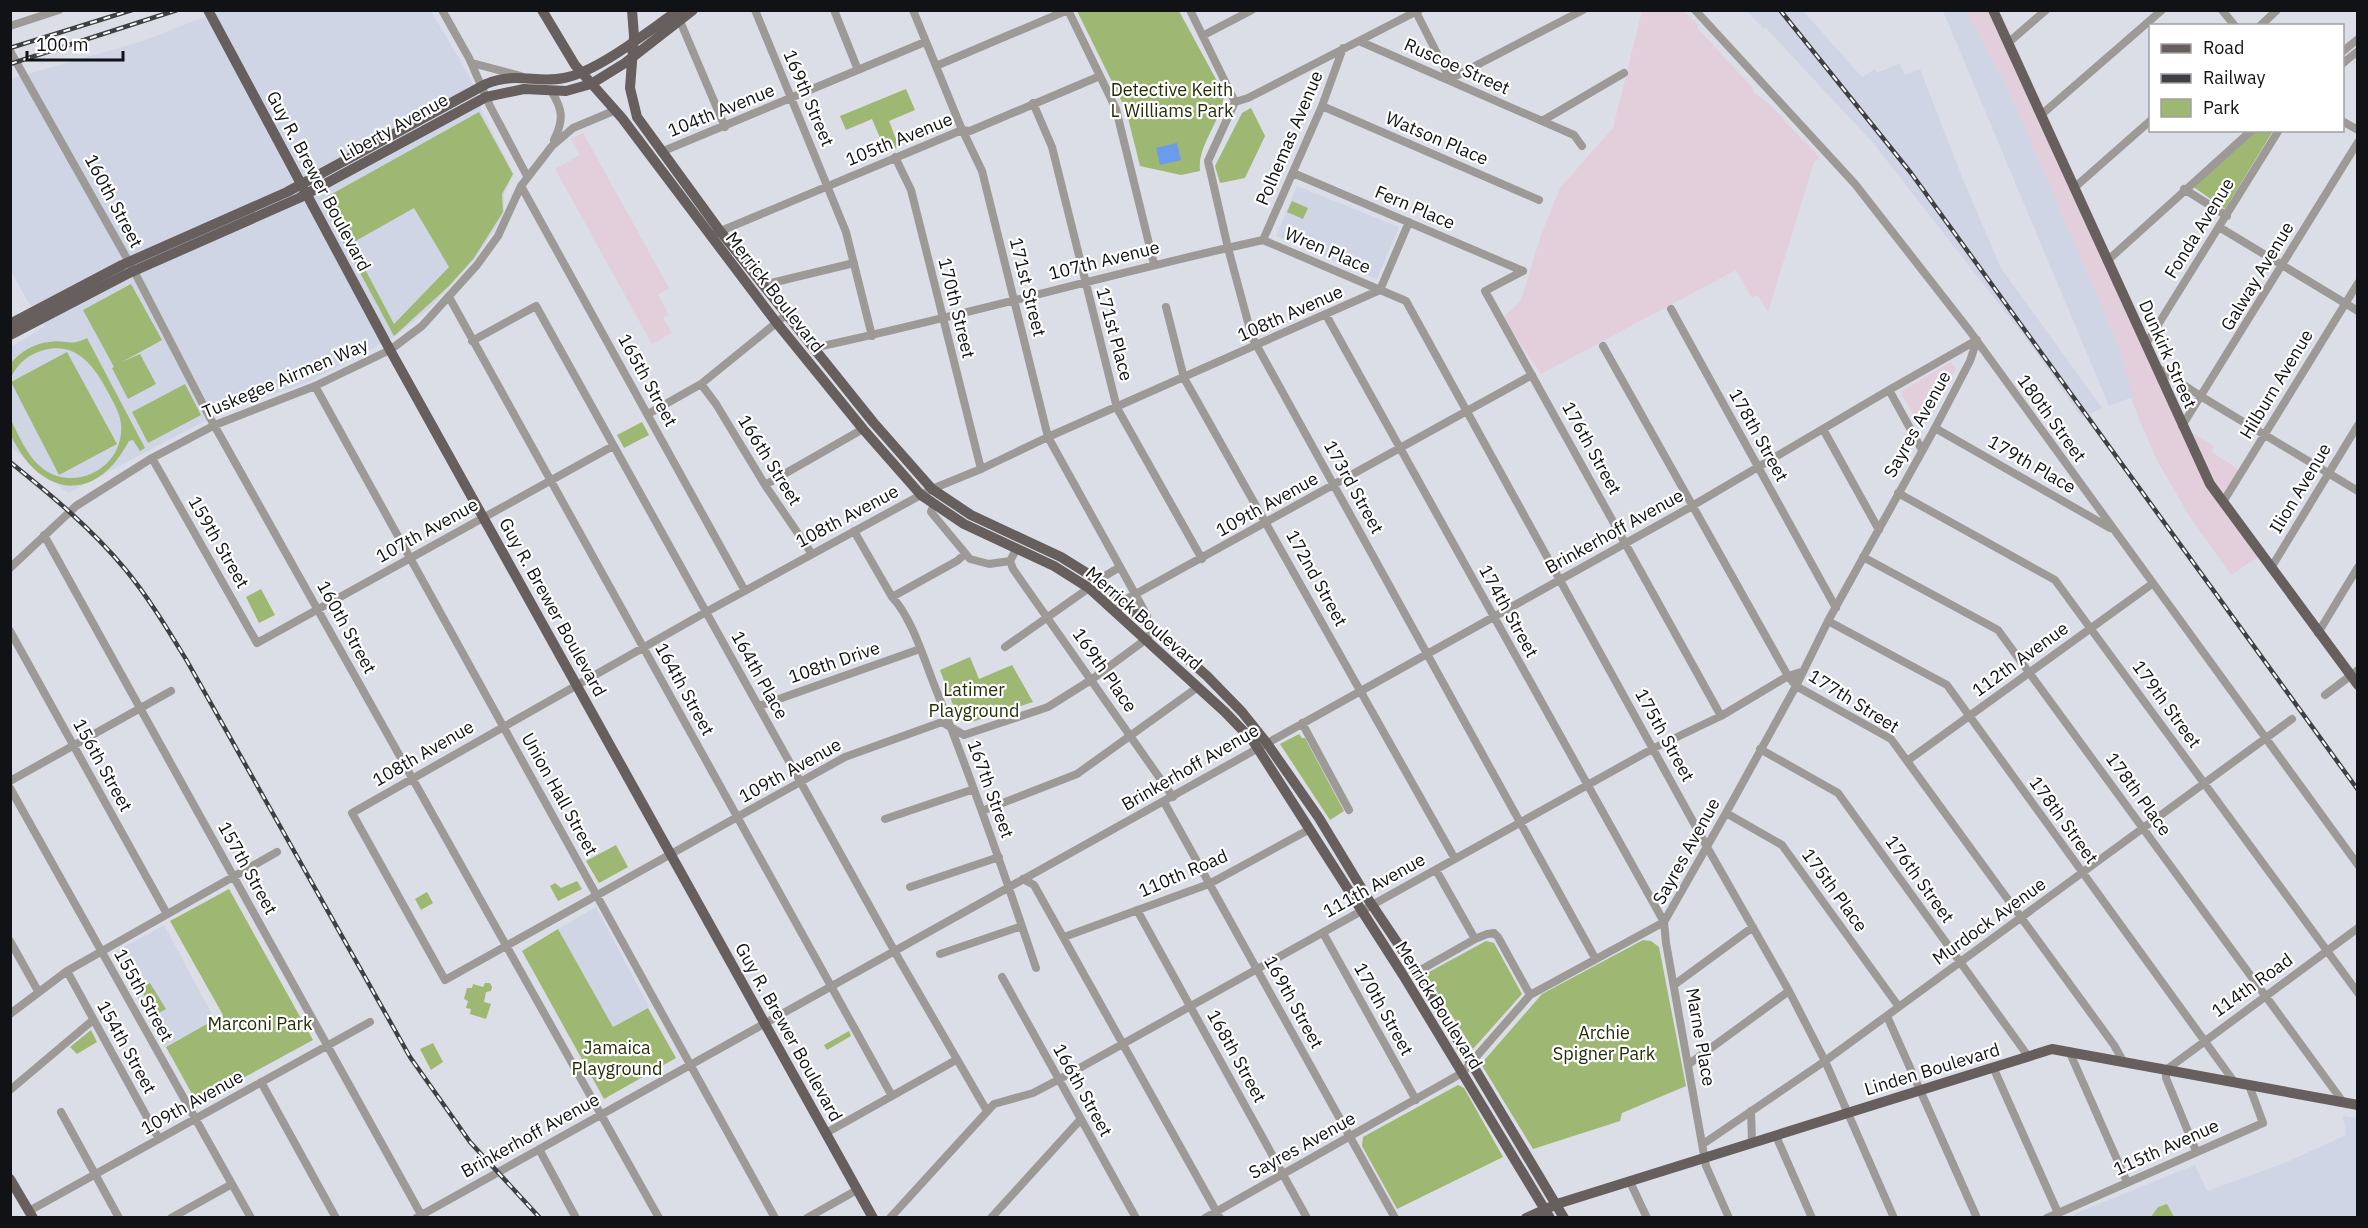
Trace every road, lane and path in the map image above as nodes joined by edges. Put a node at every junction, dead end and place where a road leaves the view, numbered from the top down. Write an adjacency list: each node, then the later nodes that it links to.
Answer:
1 (59, 10): 24 (street)
2 (208, 10): 72 (main road, Guy R. Brewer Boulevard)
3 (442, 10): 36 (street)
4 (542, 10): 40 (main road, Merrick Boulevard)
5 (632, 10): 27 (main road)
6 (693, 10): 21 (main road, Liberty Avenue)
7 (755, 10): 48 (street, 169th Street)
8 (834, 10): 39 (street)
9 (913, 10): 29 (street, 171st Street)
10 (1068, 10): 38 (street); 43 (street)
11 (1190, 10): 25 (street)
12 (1252, 10): 25 (street)
13 (1583, 10): 44 (street)
14 (1695, 10): 104 (street, 180th Street)
15 (1994, 10): 30 (main road, Dunkirk Street)
16 (2046, 10): 30 (street)
17 (2162, 10): 53 (street)
18 (2222, 10): 22 (street)
19 (2277, 10): 23 (street)
20 (1417, 11): 26 (street); 44 (street)
21 (679, 16): 27 (main road, Liberty Avenue); 35 (main road, Liberty Avenue); 57 (street)
22 (2233, 24)
23 (2262, 24)
24 (10, 26)
25 (1204, 35): 49 (street)
26 (1359, 40): 31 (street); 44 (street, Ruscoe Street)
27 (633, 41): 35 (main road); 40 (main road, Liberty Avenue)
28 (2356, 41): 33 (street)
29 (926, 42): 38 (street, 171st Street); 39 (street, 104th Avenue)
30 (2008, 43): 53 (main road, Dunkirk Street)
31 (1343, 48): 49 (street); 51 (street, Polhemas Avenue)
32 (10, 51): 85 (street, 160th Street)
33 (2344, 51)
34 (2358, 51): 37 (street)
35 (632, 57): 45 (main road, Liberty Avenue); 65 (main road, Merrick Boulevard)
36 (472, 63): 42 (street, Liberty Avenue); 47 (street)
37 (2344, 63)
38 (936, 66): 58 (street, 171st Street)
39 (858, 70): 48 (street, 104th Avenue)
40 (581, 73): 42 (main road, Liberty Avenue); 45 (main road, Merrick Boulevard)
41 (1624, 73): 54 (street)
42 (524, 76): 47 (main road, Liberty Avenue)
43 (1100, 76): 50 (street, 105th Avenue); 83 (street)
44 (1450, 80): 54 (street, Ruscoe Street)
45 (591, 84): 46 (main road, Liberty Avenue); 52 (main road, Merrick Boulevard)
46 (551, 91): 47 (main road, Liberty Avenue); 63 (street, Tuskegee Airmen Way)
47 (484, 92): 68 (street); 72 (main road, Liberty Avenue)
48 (791, 98): 57 (street, 104th Avenue); 70 (street, 169th Street)
49 (1235, 102): 80 (street, 173rd Street)
50 (1033, 103): 58 (street, 105th Avenue); 86 (street, 171st Place)
51 (1322, 106): 67 (street, Polhemas Avenue); 74 (street, Watson Place)
52 (616, 111): 63 (street, Tuskegee Airmen Way); 78 (main road, Merrick Boulevard)
53 (2041, 115): 71 (main road, Dunkirk Street)
54 (1542, 121): 64 (street)
55 (2344, 122): 59 (street)
56 (2149, 123): 71 (street)
57 (725, 127): 65 (street, 104th Avenue)
58 (962, 130): 66 (street, 105th Avenue); 92 (street, 171st Street)
59 (2358, 130)
60 (2250, 132): 73 (street)
61 (2278, 132): 75 (street, Fonda Avenue)
62 (2358, 142): 84 (street, Galway Avenue)
63 (552, 146): 68 (street, Tuskegee Airmen Way)
64 (1582, 146)
65 (661, 152): 78 (main road, Merrick Boulevard)
66 (895, 157): 70 (street, 105th Avenue); 99 (street, 170th Street)
67 (1293, 173): 76 (street, Fern Place); 79 (street, Polhemas Avenue)
68 (527, 177): 69 (street, Tuskegee Airmen Way)
69 (521, 186): 91 (street, Tuskegee Airmen Way); 122 (street, 165th Street)
70 (827, 186): 78 (street, 105th Avenue); 82 (street, 169th Street)
71 (2074, 188): 81 (main road, Dunkirk Street)
72 (304, 189): 85 (main road, Liberty Avenue); 110 (main road, Guy R. Brewer Boulevard)
73 (2184, 189): 75 (street); 81 (street)
74 (1539, 200)
75 (2226, 216): 77 (street, Fonda Avenue)
76 (1409, 222): 89 (street); 90 (street, Fern Place)
77 (2219, 227): 84 (street); 106 (street, Fonda Avenue)
78 (715, 233): 88 (main road, Merrick Boulevard); 100 (main road, Merrick Boulevard)
79 (1263, 240): 80 (street, 107th Avenue); 89 (street, Wren Place)
80 (1228, 248): 83 (street, 107th Avenue); 107 (street, 173rd Street)
81 (2107, 261): 106 (main road, Dunkirk Street)
82 (854, 263): 88 (street); 103 (street, 169th Street)
83 (1154, 264): 86 (street, 107th Avenue)
84 (2282, 266): 93 (street); 119 (street, Galway Avenue)
85 (131, 267): 101 (main road, Liberty Avenue); 102 (main road, Liberty Avenue); 123 (street, 160th Street)
86 (1084, 282): 92 (street, 107th Avenue); 120 (street, 171st Place)
87 (2358, 283): 93 (street, Hilburn Avenue)
88 (763, 285): 97 (main road, Merrick Boulevard)
89 (1380, 290): 98 (street, 108th Avenue); 121 (street, 175th Street)
90 (1485, 291): 112 (street, 176th Street)
91 (449, 297): 105 (street, 164th Street); 110 (street, Tuskegee Airmen Way)
92 (1015, 299): 99 (street, 107th Avenue); 130 (street, 171st Street)
93 (2345, 303): 96 (street); 129 (street, Hilburn Avenue)
94 (1166, 306): 113 (street, 172nd Street)
95 (1671, 309): 135 (street, 178th Street)
96 (2358, 311)
97 (786, 315): 100 (street); 109 (main road, Merrick Boulevard)
98 (1326, 315): 107 (street, 108th Avenue); 132 (street, 174th Street)
99 (943, 318): 103 (street, 107th Avenue); 136 (street, 170th Street)
100 (776, 322): 114 (street); 127 (main road, Merrick Boulevard)
101 (10, 324)
102 (10, 336)
103 (872, 336): 109 (street, 107th Avenue)
104 (1977, 340): 118 (street, Brinkerhoff Avenue); 126 (street, Sayres Avenue); 150 (street, 180th Street)
105 (472, 341): 131 (street, 164th Place); 138 (street, 164th Street)
106 (2146, 344): 111 (main road, Dunkirk Street)
107 (1256, 346): 113 (street, 108th Avenue); 140 (street, 173rd Street)
108 (1603, 346): 147 (street, 177th Street)
109 (813, 348): 141 (main road, Merrick Boulevard)
110 (390, 350): 115 (street, Tuskegee Airmen Way); 148 (main road, Guy R. Brewer Boulevard)
111 (2158, 368): 116 (street); 117 (main road, Dunkirk Street)
112 (1532, 375): 121 (street, 109th Avenue); 154 (street, 176th Street)
113 (1184, 378): 120 (street, 108th Avenue); 149 (street, 172nd Street)
114 (701, 384): 122 (street); 139 (street, 166th Street)
115 (315, 386): 123 (street, Tuskegee Airmen Way); 159 (street, Union Hall Street)
116 (2183, 386): 117 (street); 119 (street)
117 (2165, 387): 125 (main road, Dunkirk Street)
118 (1888, 390): 128 (street, Brinkerhoff Avenue); 133 (street)
119 (2202, 397): 125 (street, Galway Avenue); 129 (street)
120 (1117, 408): 130 (street, 108th Avenue); 160 (street, 171st Place)
121 (1467, 411): 132 (street, 109th Avenue); 167 (street, 175th Street)
122 (648, 414): 170 (street, 165th Street)
123 (215, 425): 134 (street, Tuskegee Airmen Way); 175 (street, 160th Street)
124 (2358, 425): 137 (street, Ilion Avenue)
125 (2182, 426): 145 (main road, Dunkirk Street)
126 (1935, 428): 133 (street, Sayres Avenue); 150 (street, 179th Place)
127 (863, 429): 139 (street); 144 (main road, Merrick Boulevard)
128 (1822, 429): 135 (street, Brinkerhoff Avenue); 151 (street)
129 (2264, 435): 137 (street); 145 (street, Hilburn Avenue)
130 (1048, 437): 136 (street, 108th Avenue); 162 (street, 171st Street)
131 (613, 446): 138 (street, 107th Avenue); 176 (street, 164th Place)
132 (1400, 447): 140 (street, 109th Avenue); 178 (street, 174th Street)
133 (1922, 450): 143 (street, Sayres Avenue)
134 (152, 458): 153 (street, Tuskegee Airmen Way); 187 (street, 159th Street)
135 (1758, 468): 147 (street, Brinkerhoff Avenue); 174 (street, 178th Street)
136 (981, 470): 141 (street, 108th Avenue)
137 (2328, 474): 142 (street); 165 (street, Ilion Avenue)
138 (550, 481): 148 (street, 107th Avenue); 189 (street, 164th Street)
139 (765, 485): 156 (street, 166th Street)
140 (1335, 485): 149 (street, 109th Avenue); 191 (street, 173rd Street)
141 (932, 489): 144 (street, 108th Avenue); 166 (main road, Merrick Boulevard)
142 (2358, 491)
143 (1898, 493): 151 (street, Sayres Avenue); 182 (street, 179th Street)
144 (921, 495): 146 (main road, Merrick Boulevard); 152 (street, 108th Avenue)
145 (2223, 502): 165 (main road, Dunkirk Street)
146 (934, 504): 155 (main road, Merrick Boulevard); 157 (street)
147 (1692, 506): 154 (street, Brinkerhoff Avenue); 194 (street, 177th Street)
148 (484, 518): 159 (street, 107th Avenue); 197 (main road, Guy R. Brewer Boulevard)
149 (1267, 522): 160 (street, 109th Avenue); 201 (street, 172nd Street)
150 (2112, 529): 168 (street, 180th Street)
151 (1879, 530): 158 (street, Sayres Avenue)
152 (854, 531): 156 (street, 108th Avenue); 172 (street, 167th Street)
153 (44, 535): 164 (street, Tuskegee Airmen Way); 204 (street, 157th Street)
154 (1626, 543): 167 (street, Brinkerhoff Avenue); 205 (street, 176th Street)
155 (1017, 548): 161 (street); 169 (main road, Merrick Boulevard)
156 (812, 554): 170 (street, 108th Avenue)
157 (965, 554): 161 (street); 172 (street)
158 (1863, 557): 174 (street, Sayres Avenue); 193 (street, 178th Place)
159 (410, 559): 175 (street, 107th Avenue); 209 (street, Union Hall Street)
160 (1202, 559): 171 (street, 109th Avenue)
161 (1010, 561): 179 (street, 169th Place)
162 (1120, 567): 166 (street); 171 (street, 171st Street)
163 (2358, 567): 185 (street)
164 (10, 568)
165 (2271, 568): 185 (main road, Dunkirk Street)
166 (1098, 580): 173 (main road, Merrick Boulevard)
167 (1560, 580): 178 (street, Brinkerhoff Avenue); 215 (street, 175th Street)
168 (2152, 584): 182 (street, 112th Avenue); 212 (street, 180th Street)
169 (1089, 588): 177 (main road, Merrick Boulevard); 179 (street)
170 (745, 591): 176 (street, 108th Avenue)
171 (1137, 595): 173 (street, 109th Avenue); 180 (street, 171st Street)
172 (892, 597): 190 (street, 167th Street)
173 (1123, 601): 177 (street); 180 (main road, Merrick Boulevard)
174 (1836, 608): 181 (street, Sayres Avenue)
175 (319, 610): 187 (street, 107th Avenue); 218 (street, 160th Street)
176 (706, 612): 189 (street, 108th Avenue); 203 (street, 164th Place)
177 (1116, 612): 186 (main road, Merrick Boulevard)
178 (1493, 616): 191 (street, Brinkerhoff Avenue); 222 (street, 174th Street)
179 (1047, 617): 188 (street); 196 (street, 169th Place)
180 (1144, 620): 183 (main road, Merrick Boulevard)
181 (1828, 621): 192 (street, Sayres Avenue); 206 (street, 178th Street)
182 (2091, 628): 193 (street, 112th Avenue); 221 (street, 179th Street)
183 (1156, 629): 186 (street, 109th Avenue); 213 (main road, Merrick Boulevard)
184 (10, 631): 214 (street, 156th Street)
185 (2318, 633): 195 (main road, Dunkirk Street)
186 (1146, 638): 196 (street, 109th Avenue); 199 (main road, Merrick Boulevard)
187 (257, 643)
188 (1005, 647)
189 (643, 648): 197 (street, 108th Avenue); 230 (street, 164th Street)
190 (920, 650): 203 (street, 108th Drive); 210 (street, 167th Street)
191 (1428, 653): 201 (street, Brinkerhoff Avenue); 232 (street, 173rd Street)
192 (1801, 672): 194 (street, 111th Avenue); 198 (street, Sayres Avenue)
193 (2030, 672): 206 (street, 112th Avenue); 234 (street, 178th Place)
194 (1788, 676): 198 (street, 177th Street); 205 (street, 111th Avenue)
195 (2355, 677): 202 (street)
196 (1091, 680): 210 (street, 109th Avenue); 211 (street, 169th Place)
197 (577, 686): 209 (street, 108th Avenue); 237 (main road, Guy R. Brewer Boulevard)
198 (1796, 686): 216 (street, Sayres Avenue); 217 (street, 177th Street)
199 (1198, 687): 211 (street); 213 (main road, Merrick Boulevard)
200 (171, 691): 204 (street)
201 (1361, 691): 208 (street, Brinkerhoff Avenue); 239 (street, 172nd Street)
202 (2325, 695)
203 (759, 706): 220 (street, 164th Place)
204 (140, 709): 214 (street); 243 (street, 157th Street)
205 (1721, 716): 215 (street, 111th Avenue)
206 (1968, 717): 217 (street, 112th Avenue); 242 (street, 178th Street)
207 (2292, 719): 212 (street, Murdock Avenue)
208 (1302, 723): 213 (street, Brinkerhoff Avenue); 227 (street)
209 (503, 727): 218 (street, 108th Avenue); 248 (street, Union Hall Street)
210 (951, 728): 220 (street, 109th Avenue); 224 (street, 167th Street)
211 (1131, 736): 225 (street, 169th Place); 228 (street)
212 (2266, 739): 221 (street, Murdock Avenue); 240 (street, 180th Street)
213 (1262, 745): 225 (street, Brinkerhoff Avenue); 233 (main road, Merrick Boulevard); 249 (main road, Merrick Boulevard)
214 (74, 746): 219 (street); 252 (street, 156th Street)
215 (1654, 748): 222 (street, 111th Avenue); 235 (street, 175th Street)
216 (1760, 749): 229 (street, Sayres Avenue); 268 (street, 176th Street)
217 (1907, 761): 253 (street, 177th Street)
218 (412, 778): 262 (street, 160th Street); 274 (street, 108th Avenue)
219 (10, 781)
220 (801, 782): 230 (street, 109th Avenue); 265 (street, 164th Place)
221 (2205, 784): 234 (street, Murdock Avenue); 264 (street, 179th Street)
222 (1587, 785): 232 (street, 111th Avenue); 254 (street, 174th Street)
223 (10, 788): 263 (street, 155th Street)
224 (974, 789): 228 (street, 167th Street); 231 (street)
225 (1173, 797): 226 (street, Brinkerhoff Avenue)
226 (1164, 802): 244 (street, Brinkerhoff Avenue); 245 (street, 169th Street)
227 (1349, 810)
228 (982, 811): 238 (street, 167th Street)
229 (1726, 813): 235 (street, Sayres Avenue); 283 (street, 175th Place)
230 (737, 818): 237 (street, 109th Avenue); 276 (street, 164th Street)
231 (885, 819)
232 (1521, 822): 239 (street, 111th Avenue); 267 (street, 173rd Street)
233 (1310, 829): 245 (street, 110th Road); 251 (main road, Merrick Boulevard)
234 (2144, 829): 242 (street, Murdock Avenue); 281 (street, 178th Place)
235 (1707, 847): 254 (street, Sayres Avenue); 256 (street, 175th Street)
236 (277, 852): 243 (street)
237 (671, 854): 248 (street, 109th Avenue); 288 (main road, Guy R. Brewer Boulevard)
238 (999, 857): 246 (street); 247 (street, 167th Street)
239 (1455, 859): 241 (street, 111th Avenue)
240 (2358, 865)
241 (1436, 870): 249 (street, 111th Avenue); 260 (street)
242 (2083, 873): 253 (street, Murdock Avenue); 289 (street, 178th Street)
243 (234, 877): 252 (street); 291 (street, 157th Street)
244 (1023, 879): 247 (street, Brinkerhoff Avenue); 259 (street)
245 (1209, 884): 250 (street, 110th Road); 270 (street, 169th Street)
246 (910, 887)
247 (1009, 887): 255 (street, 167th Street); 265 (street, Brinkerhoff Avenue)
248 (597, 895): 262 (street, 109th Avenue); 298 (street, Union Hall Street)
249 (1372, 906): 251 (street, 111th Avenue); 272 (main road, Merrick Boulevard)
250 (1137, 910): 259 (street, 110th Road); 282 (street, 168th Street)
251 (1361, 912): 258 (street, 111th Avenue); 302 (main road, Merrick Boulevard)
252 (167, 914): 263 (street)
253 (2021, 918): 268 (street, Murdock Avenue); 296 (street, 177th Street)
254 (1664, 922): 267 (street, Sayres Avenue); 275 (street, Marne Place)
255 (1022, 926): 266 (street); 269 (street, 167th Street)
256 (1753, 927): 275 (street); 278 (street, 175th Street)
257 (2358, 928): 264 (street, 114th Road)
258 (1323, 933): 270 (street, 111th Avenue); 310 (street, 170th Street)
259 (1064, 937): 290 (street)
260 (1475, 939): 272 (street); 280 (street)
261 (10, 941): 277 (street)
262 (506, 946): 274 (street, 109th Avenue); 316 (street, 160th Street)
263 (101, 951): 271 (street); 318 (street, 155th Street)
264 (2326, 951): 279 (street, 179th Street); 281 (street, 114th Road)
265 (895, 952): 276 (street, Brinkerhoff Avenue); 294 (street, 164th Place)
266 (940, 954)
267 (1595, 958): 280 (street, Sayres Avenue)
268 (1960, 962): 283 (street, Murdock Avenue); 293 (street, 176th Street)
269 (1036, 968)
270 (1257, 969): 282 (street, 111th Avenue); 322 (street, 169th Street)
271 (67, 971): 277 (street); 286 (street, 154th Street)
272 (1417, 972): 297 (main road, Merrick Boulevard)
273 (1002, 977): 303 (street, 166th Street)
274 (444, 980)
275 (1674, 985): 299 (street, Marne Place)
276 (831, 987): 288 (street, Brinkerhoff Avenue); 309 (street, 164th Street)
277 (38, 991): 284 (street)
278 (1789, 992): 295 (street, 175th Street); 299 (street)
279 (2358, 993)
280 (1530, 995): 297 (street, Sayres Avenue)
281 (2265, 995): 289 (street, 114th Road); 311 (street, 178th Place)
282 (1191, 1006): 290 (street, 111th Avenue); 330 (street, 168th Street)
283 (1899, 1007): 285 (street, Murdock Avenue)
284 (10, 1014)
285 (1887, 1016): 295 (street, Murdock Avenue); 308 (street)
286 (93, 1020): 307 (street); 323 (street, 154th Street)
287 (370, 1022): 291 (street, 109th Avenue)
288 (765, 1022): 298 (street, Brinkerhoff Avenue); 320 (main road, Guy R. Brewer Boulevard)
289 (2204, 1040): 301 (street, 114th Road); 305 (street, 178th Street)
290 (1123, 1043): 303 (street, 111th Avenue); 340 (street)
291 (327, 1044): 304 (street, 109th Avenue); 341 (street, 157th Street)
292 (2069, 1051): 293 (main road, Linden Boulevard); 296 (main road, Linden Boulevard); 333 (street)
293 (2028, 1056): 300 (main road, Linden Boulevard)
294 (956, 1060): 309 (street); 313 (street, 164th Place)
295 (1825, 1060): 314 (street, Murdock Avenue); 317 (street, 175th Street)
296 (2123, 1061): 301 (main road, Linden Boulevard)
297 (1471, 1063): 302 (street, Sayres Avenue); 336 (main road, Merrick Boulevard)
298 (691, 1064): 316 (street, Brinkerhoff Avenue); 348 (street, Union Hall Street)
299 (1689, 1064): 325 (street, Marne Place)
300 (1993, 1067): 308 (main road, Linden Boulevard); 338 (street)
301 (2166, 1070): 305 (main road, Linden Boulevard); 327 (street)
302 (1462, 1073): 310 (street, Sayres Avenue); 337 (main road, Merrick Boulevard)
303 (1058, 1080): 313 (street, 111th Avenue); 319 (street, 166th Street)
304 (261, 1082): 318 (street, 109th Avenue); 345 (street)
305 (2235, 1083): 306 (main road, Linden Boulevard)
306 (2249, 1085): 311 (main road, Linden Boulevard); 327 (street, 115th Avenue)
307 (10, 1089)
308 (1921, 1090): 317 (main road, Linden Boulevard); 363 (street)
309 (892, 1096): 320 (street)
310 (1416, 1100): 322 (street, Sayres Avenue)
311 (2343, 1102): 312 (main road, Linden Boulevard)
312 (2358, 1105)
313 (987, 1111): 351 (street, 111th Avenue)
314 (1752, 1111): 324 (street); 325 (street, Murdock Avenue)
315 (62, 1112): 329 (street)
316 (601, 1113): 326 (street, Brinkerhoff Avenue); 347 (street, 160th Street)
317 (1848, 1113): 321 (main road, Linden Boulevard); 362 (street, 175th Street)
318 (195, 1118): 323 (street, 109th Avenue); 334 (street, 155th Street)
319 (1080, 1120): 352 (street); 353 (street, 166th Street)
320 (826, 1133): 335 (main road, Guy R. Brewer Boulevard)
321 (1776, 1136): 324 (main road, Linden Boulevard); 361 (street)
322 (1350, 1137): 330 (street, Sayres Avenue); 356 (street, 169th Street)
323 (159, 1139): 329 (street, 109th Avenue)
324 (1752, 1143): 328 (main road, Linden Boulevard)
325 (1703, 1144): 328 (street, Marne Place)
326 (539, 1149): 341 (street, Brinkerhoff Avenue); 346 (street)
327 (2196, 1151): 333 (street, 115th Avenue)
328 (1705, 1157): 332 (main road, Linden Boulevard); 360 (street)
329 (95, 1174): 339 (street, 109th Avenue); 342 (street)
330 (1284, 1174): 340 (street, Sayres Avenue); 355 (street, 168th Street)
331 (10, 1179): 339 (main road)
332 (1630, 1182): 336 (main road, Linden Boulevard); 359 (street)
333 (2127, 1182): 338 (street, 115th Avenue)
334 (232, 1184): 343 (street); 344 (street, 155th Street)
335 (857, 1190): 349 (street); 350 (main road, Guy R. Brewer Boulevard)
336 (1557, 1204): 337 (main road, Linden Boulevard); 358 (main road, Merrick Boulevard)
337 (1547, 1213): 357 (main road, Linden Boulevard)
338 (2058, 1213): 364 (street, 115th Avenue)
339 (31, 1214)
340 (1219, 1214): 354 (street, Sayres Avenue)
341 (420, 1217)
342 (119, 1218)
343 (171, 1218)
344 (251, 1218)
345 (336, 1218)
346 (576, 1218)
347 (659, 1218)
348 (775, 1218)
349 (807, 1218)
350 (873, 1218)
351 (890, 1218)
352 (991, 1218)
353 (1136, 1218)
354 (1205, 1218)
355 (1307, 1218)
356 (1395, 1218)
357 (1526, 1218)
358 (1564, 1218)
359 (1647, 1218)
360 (1729, 1218)
361 (1812, 1218)
362 (1894, 1218)
363 (1977, 1218)
364 (2048, 1218)

